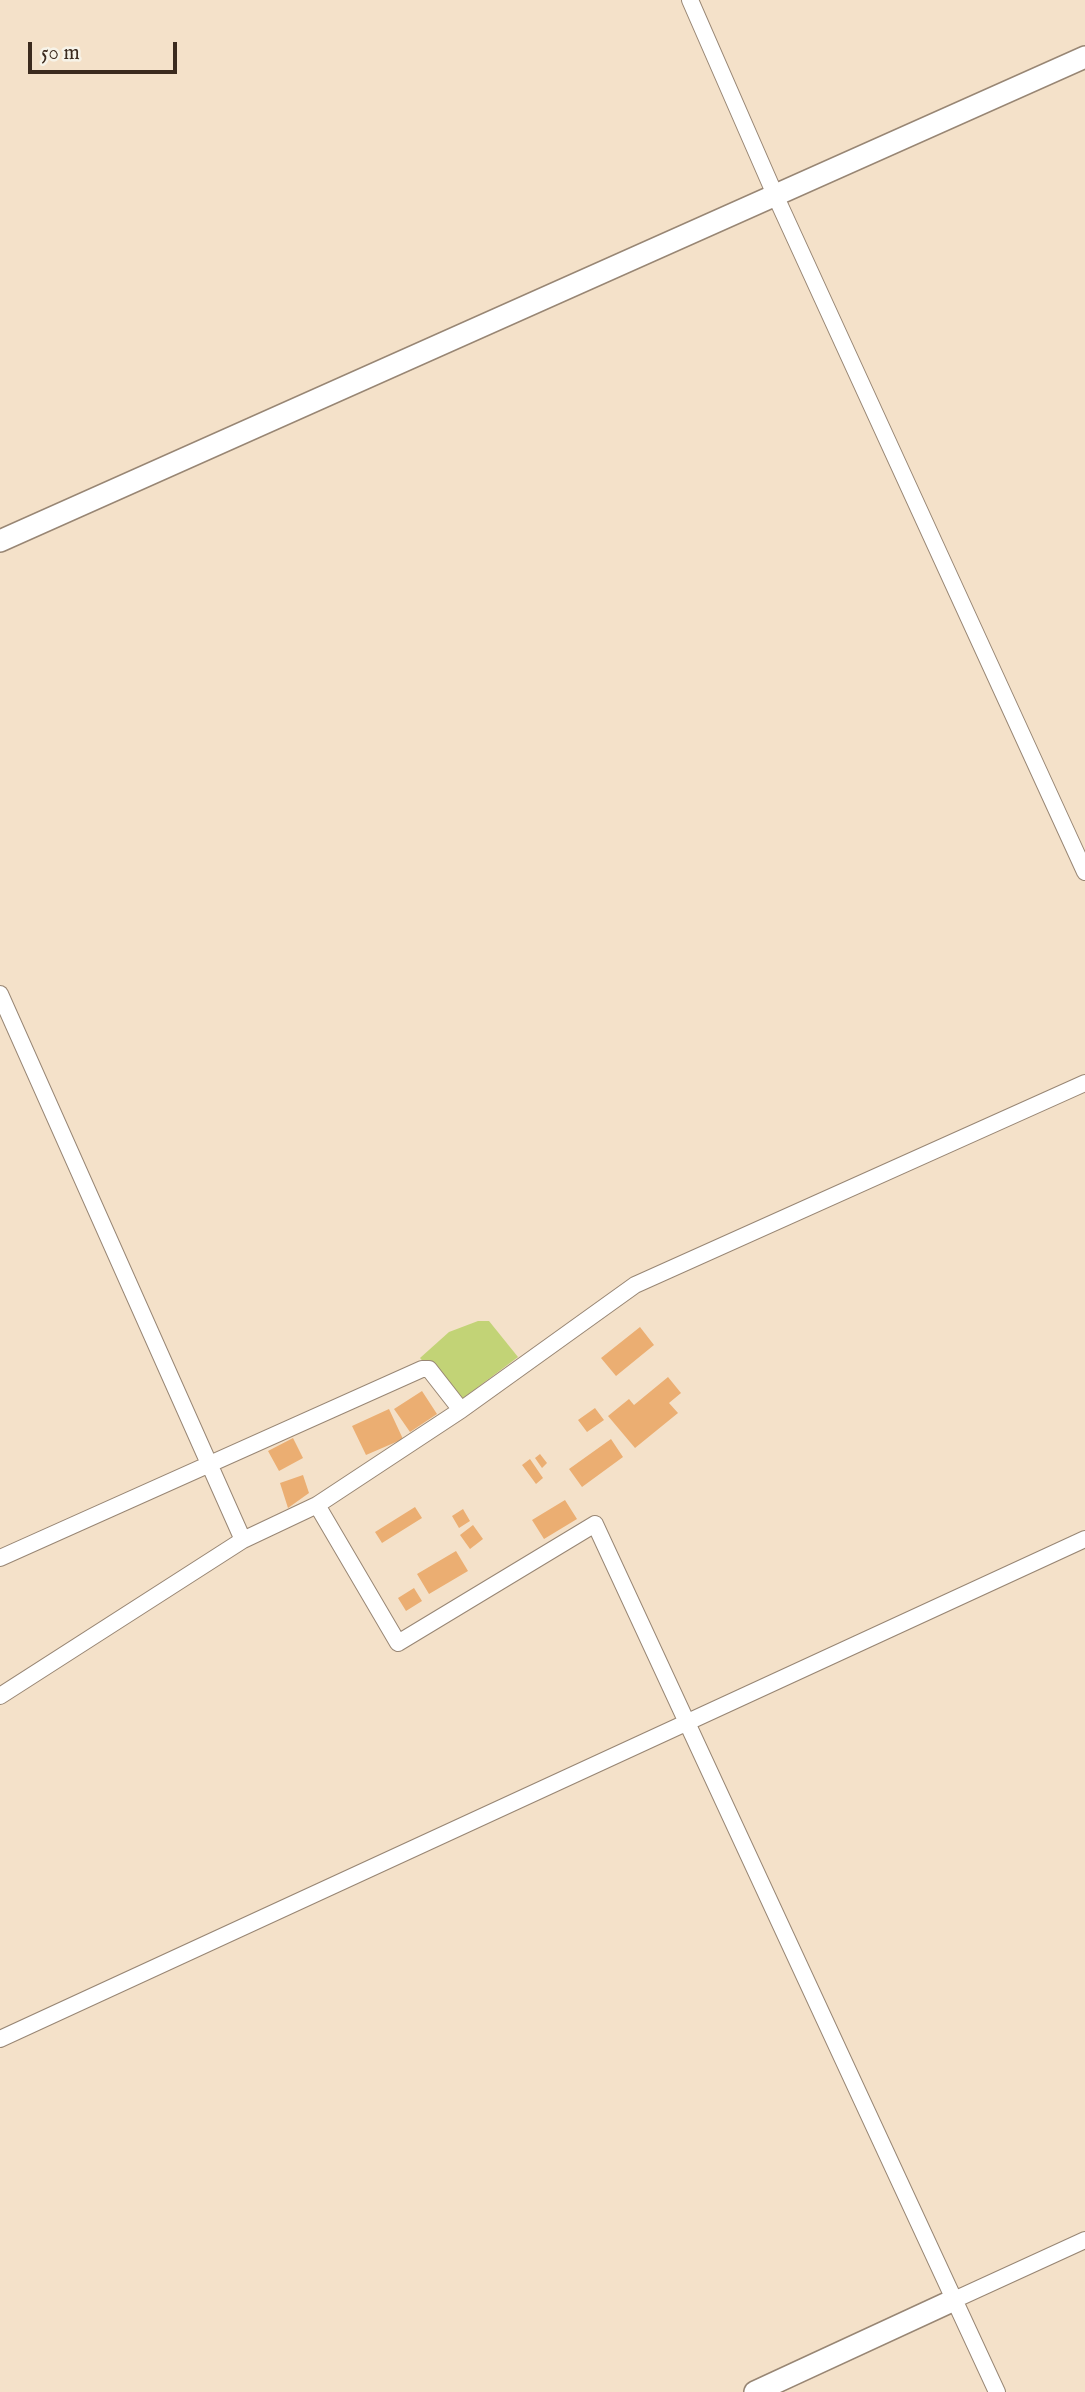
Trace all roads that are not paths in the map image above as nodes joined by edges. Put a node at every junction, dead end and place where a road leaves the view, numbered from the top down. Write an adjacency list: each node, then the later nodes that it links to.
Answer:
1 (690, 0): 3 (street)
2 (1085, 57): 3 (street)
3 (776, 197): 4 (street); 5 (street)
4 (0, 541)
5 (1085, 872)
6 (0, 995): 9 (street)
7 (1085, 1083): 8 (street)
8 (461, 1410): 9 (street); 10 (street)
9 (210, 1464): 12 (street); 13 (street)
10 (320, 1508): 12 (street); 15 (street)
11 (1085, 1539): 15 (street)
12 (243, 1540): 14 (street)
13 (0, 1558)
14 (0, 1696)
15 (688, 1721): 16 (street); 18 (street)
16 (0, 2039)
17 (1085, 2240): 18 (street)
18 (954, 2300): 19 (street); 20 (street)
19 (755, 2392)
20 (997, 2392)

